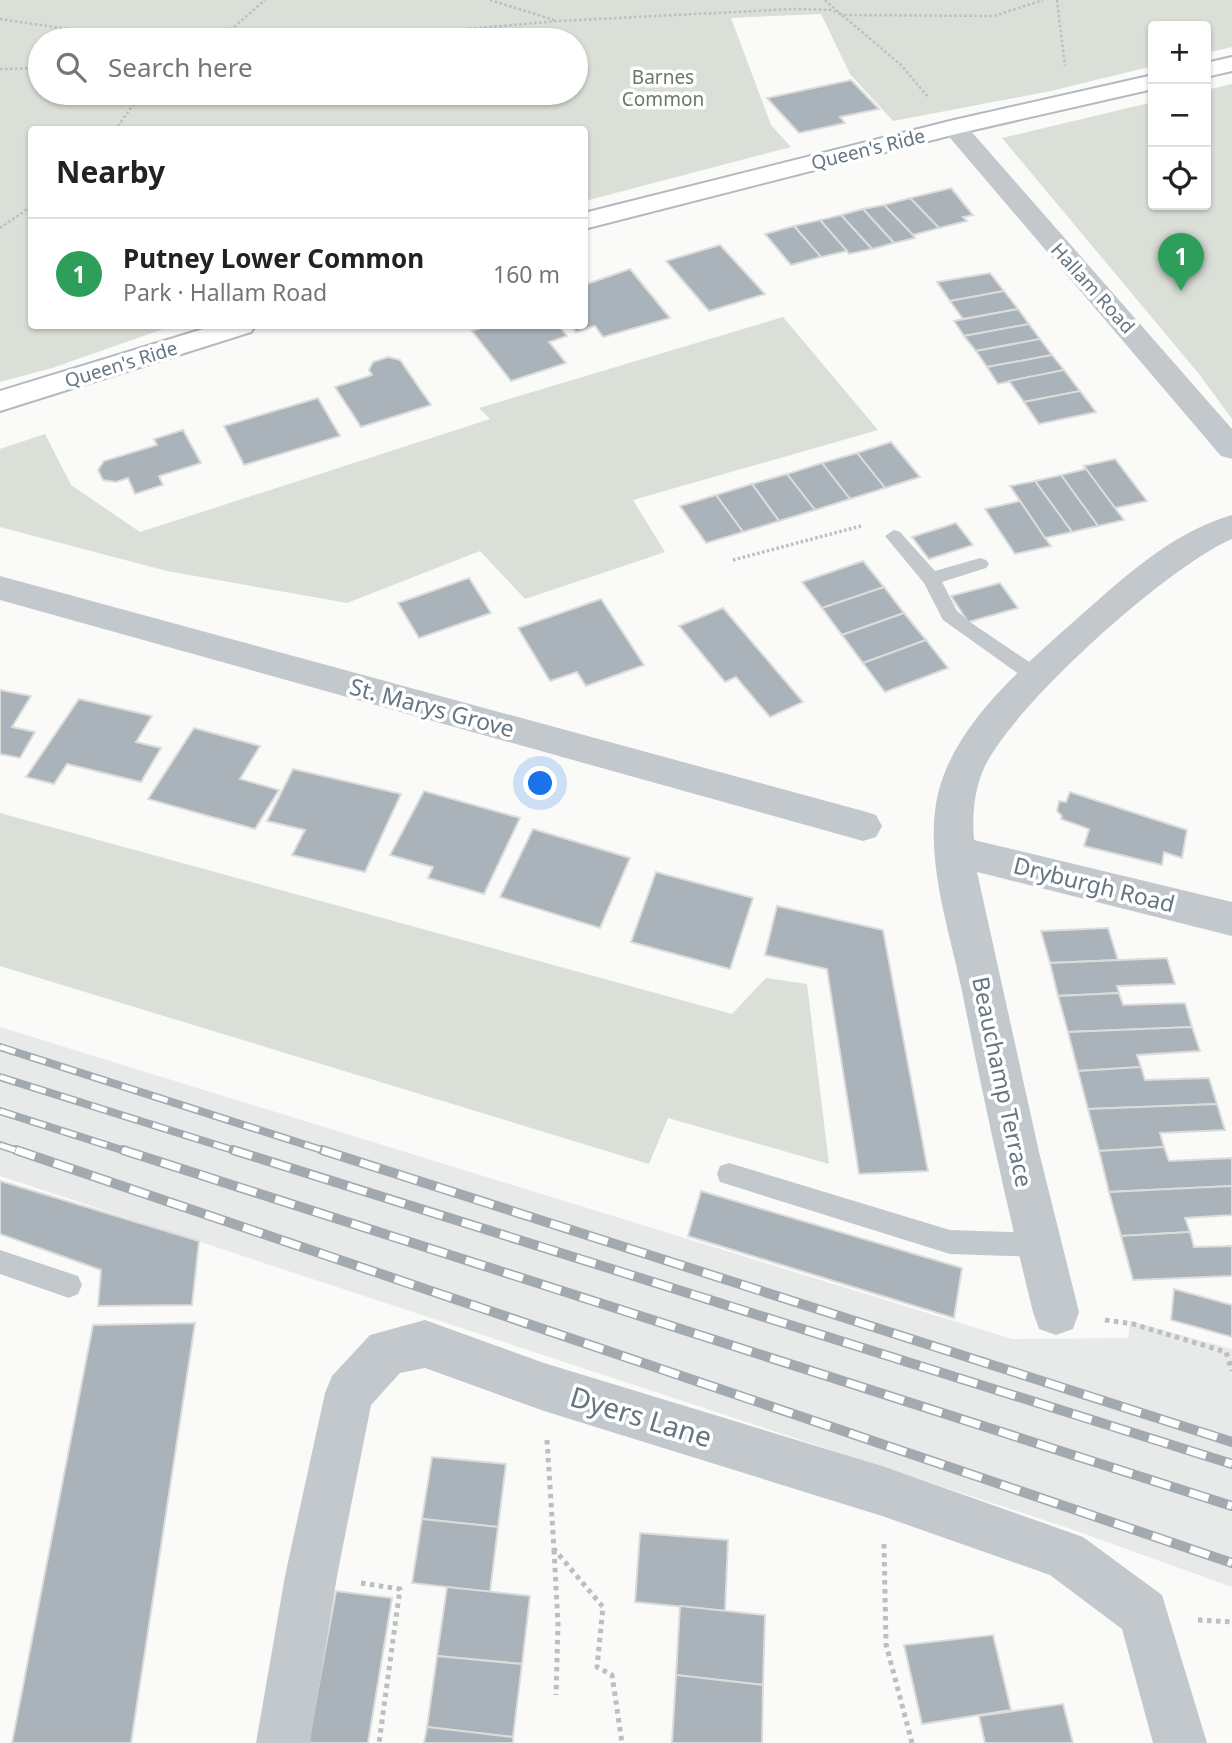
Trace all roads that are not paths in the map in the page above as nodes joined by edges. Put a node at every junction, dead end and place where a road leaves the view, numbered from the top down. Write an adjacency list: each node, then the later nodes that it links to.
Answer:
1 (1232, 64): 2 (main road)
2 (1211, 69)
3 (1148, 83): 4 (main road, Queen's Ride)
4 (954, 127): 5 (main road, Queen's Ride); 8 (street, Hallam Road)
5 (588, 220)
6 (231, 329): 7 (main road, Queen's Ride)
7 (0, 401)
8 (1232, 449)
9 (1232, 526): 14 (street, Beauchamp Terrace)
10 (894, 536): 12 (lane)
11 (980, 564): 12 (lane)
12 (931, 579): 14 (lane)
13 (0, 588): 15 (street, St. Marys Grove)
14 (1037, 677): 16 (street, Beauchamp Terrace)
15 (863, 826)
16 (956, 851): 17 (street, Dryburgh Road); 19 (street, Beauchamp Terrace)
17 (1232, 919)
18 (729, 1174): 19 (lane)
19 (1038, 1245): 22 (street, Beauchamp Terrace)
20 (0, 1262): 21 (lane)
21 (69, 1284)
22 (1056, 1311)
23 (283, 1743): 24 (street, Dyers Lane)
24 (1180, 1743)

